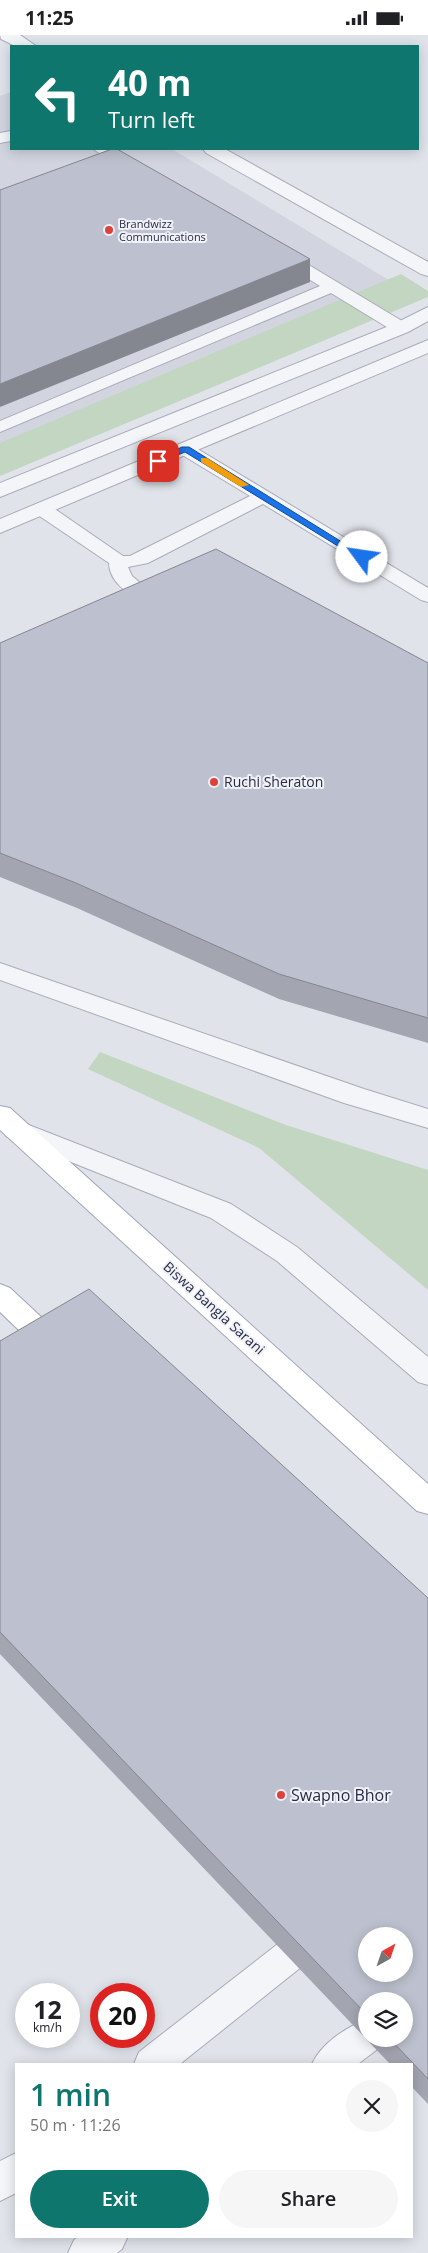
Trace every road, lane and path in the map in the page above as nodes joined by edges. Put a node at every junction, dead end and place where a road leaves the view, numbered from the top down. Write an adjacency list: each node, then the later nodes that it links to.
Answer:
1 (7, 35): 2 (street)
2 (25, 45)
3 (103, 150): 5 (lane)
4 (214, 150): 7 (street)
5 (144, 174)
6 (264, 245): 8 (lane)
7 (428, 270)
8 (333, 286): 10 (lane); 12 (lane)
9 (428, 313): 10 (street)
10 (401, 328): 14 (street)
11 (428, 346): 13 (street)
12 (0, 427)
13 (186, 449): 15 (lane); 16 (street)
14 (0, 491)
15 (263, 497): 18 (lane); 20 (lane)
16 (42, 509): 17 (street); 18 (lane)
17 (0, 527)
18 (118, 561): 19 (lane)
19 (142, 593)
20 (428, 596)
21 (0, 971): 22 (street)
22 (428, 1119)
23 (8, 1122): 26 (street); 27 (main road, Biswa Bangla Sarani)
24 (0, 1295): 25 (main road)
25 (78, 1369)
26 (428, 1374)
27 (428, 1502)
28 (344, 1913): 30 (street)
29 (358, 2042): 31 (street)
30 (153, 2063)
31 (331, 2063)
32 (15, 2172): 33 (street)
33 (0, 2183)
34 (106, 2238): 35 (street)
35 (87, 2253)

